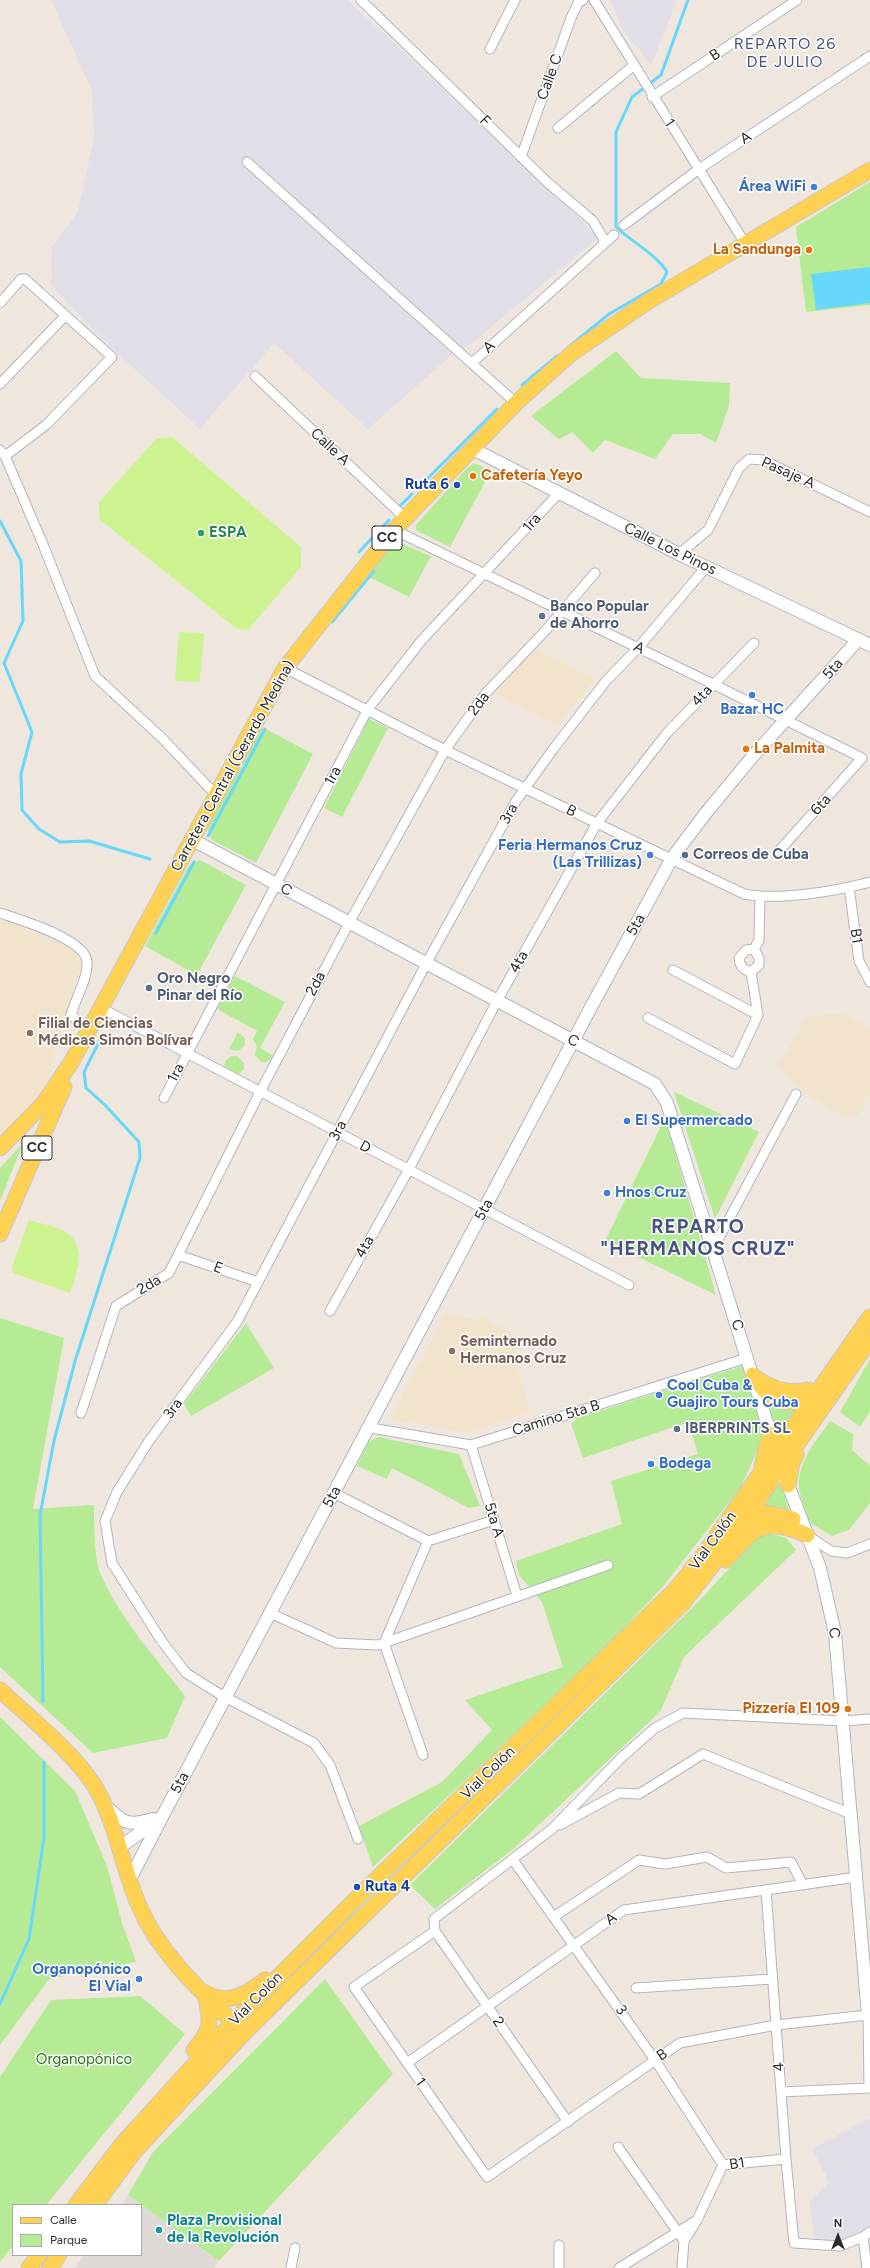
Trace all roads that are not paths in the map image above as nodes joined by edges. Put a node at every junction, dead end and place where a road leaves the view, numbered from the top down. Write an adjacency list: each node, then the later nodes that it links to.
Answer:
1 (361, 0): 11 (street, F)
2 (515, 0): 6 (street)
3 (583, 0): 11 (street, Calle C)
4 (594, 0): 8 (street, 1)
5 (797, 0): 9 (street, B)
6 (490, 48)
7 (870, 56): 13 (street, A)
8 (633, 66): 9 (street, 1); 10 (street)
9 (651, 94): 13 (street, 1)
10 (558, 128)
11 (522, 157): 17 (street, F)
12 (247, 162): 21 (street)
13 (699, 169): 15 (street, A); 18 (street, 1)
14 (870, 170): 18 (main road, Carretera Central (Gerardo Medina) / CC)
15 (624, 225)
16 (614, 235): 17 (street, A)
17 (604, 244): 21 (street, A)
18 (746, 245): 24 (main road, Carretera Central (Gerardo Medina) / CC)
19 (0, 303): 20 (street)
20 (65, 316): 23 (street); 26 (street)
21 (472, 363): 24 (street)
22 (255, 376): 29 (street, Calle A)
23 (0, 384)
24 (516, 403): 25 (main road, Carretera Central (Gerardo Medina) / CC)
25 (472, 449): 27 (street, Calle Los Pinos); 29 (main road, Carretera Central (Gerardo Medina) / CC)
26 (2, 453): 47 (street)
27 (559, 493): 31 (street, Calle Los Pinos); 34 (street, 1ra)
28 (870, 512): 31 (street, Pasaje A)
29 (405, 518): 30 (main road, Carretera Central (Gerardo Medina) / CC)
30 (394, 530): 34 (street, A); 40 (main road, Carretera Central (Gerardo Medina) / CC)
31 (679, 554): 32 (street, Calle Los Pinos)
32 (706, 567): 36 (street, Calle Los Pinos); 39 (street, 3ra)
33 (595, 573): 35 (street, 2da)
34 (485, 574): 35 (street, A); 42 (street, 1ra)
35 (563, 611): 39 (street, A); 44 (street, 2da)
36 (858, 640): 38 (street, Calle Los Pinos); 43 (street, 5ta)
37 (754, 644): 41 (street, 4ta)
38 (870, 645)
39 (638, 648): 41 (street, A); 46 (street, 3ra)
40 (285, 668): 42 (street, B); 47 (main road, Carretera Central (Gerardo Medina) / CC)
41 (713, 684): 43 (street, A); 48 (street, 4ta)
42 (368, 709): 44 (street, B); 53 (street, 1ra)
43 (787, 721): 45 (street, A); 51 (street, 5ta)
44 (445, 750): 46 (street, B); 57 (street, 2da)
45 (862, 758): 50 (street, 6ta)
46 (524, 789): 48 (street, B); 59 (street, 3ra)
47 (215, 794): 49 (main road, Carretera Central (Gerardo Medina) / CC)
48 (597, 823): 51 (street, B); 63 (street, 4ta)
49 (191, 839): 53 (street, C); 64 (main road, Carretera Central (Gerardo Medina) / CC)
50 (779, 851)
51 (672, 858): 55 (street, B); 68 (street, 5ta)
52 (870, 882): 54 (street, B)
53 (275, 884): 57 (street, C); 69 (street, 1ra)
54 (849, 887): 55 (street, B); 62 (street, B1)
55 (760, 897): 58 (street)
56 (0, 913): 67 (street)
57 (349, 923): 59 (street, C); 71 (street, 2da)
58 (754, 949): 61 (street); 61 (street)
59 (426, 964): 63 (street, C); 74 (street, 3ra)
60 (673, 970): 65 (street)
61 (751, 972): 65 (street)
62 (870, 982)
63 (497, 1001): 68 (street, C); 76 (street, 4ta)
64 (100, 1008): 67 (main road, Carretera Central (Gerardo Medina) / CC); 69 (street, D)
65 (758, 1015): 66 (street)
66 (648, 1018)
67 (89, 1030): 70 (main road, Carretera Central (Gerardo Medina) / CC)
68 (574, 1042): 77 (street, 5ta); 79 (street, C)
69 (186, 1054): 71 (street, D); 73 (street, 1ra)
70 (72, 1061): 75 (main road, CC); 78 (main road, CC)
71 (260, 1092): 74 (street, D); 80 (street, 2da)
72 (796, 1094): 79 (street)
73 (164, 1098)
74 (337, 1132): 76 (street, D); 81 (street, 3ra)
75 (0, 1148)
76 (408, 1169): 77 (street, D); 83 (street, 4ta)
77 (485, 1208): 82 (street, D); 94 (street, 5ta)
78 (0, 1234)
79 (712, 1249): 86 (street, C)
80 (178, 1255): 81 (street, E); 91 (street, 2da)
81 (258, 1282): 113 (street, 3ra)
82 (629, 1284)
83 (330, 1311)
84 (870, 1317): 88 (main road, Vial Colón)
85 (870, 1340): 89 (main road, Vial Colón)
86 (747, 1358): 87 (street, C); 95 (street, Camino 5ta B)
87 (753, 1375): 88 (main road); 90 (main road); 93 (street, C)
88 (823, 1383): 90 (main road, Vial Colón)
89 (829, 1398): 90 (main road); 92 (main road, Vial Colón)
90 (812, 1400): 96 (main road, Vial Colón)
91 (80, 1413)
92 (810, 1426): 97 (main road, Vial Colón); 99 (main road)
93 (770, 1434): 96 (street, C); 98 (main road)
94 (365, 1435): 95 (street, Camino 5ta B); 100 (street, 5ta)
95 (471, 1445): 102 (street, 5ta A)
96 (777, 1451): 97 (street, C); 98 (main road, Vial Colón)
97 (782, 1467): 99 (street, C); 101 (main road, Vial Colón)
98 (758, 1478): 103 (main road, Vial Colón)
99 (788, 1484): 104 (street, C)
100 (334, 1493): 105 (street); 110 (street, 5ta)
101 (745, 1519): 103 (main road); 104 (main road); 109 (main road, Vial Colón)
102 (494, 1520): 105 (street); 108 (street, 5ta A)
103 (726, 1523): 129 (main road, Vial Colón)
104 (804, 1529): 106 (street); 109 (main road); 115 (street, C)
105 (428, 1541): 111 (street)
106 (870, 1544)
107 (608, 1565): 108 (street)
108 (517, 1596): 111 (street)
109 (682, 1604): 139 (main road, Vial Colón)
110 (270, 1613): 111 (street); 113 (street, 5ta)
111 (384, 1643): 116 (street)
112 (0, 1690): 117 (main road)
113 (226, 1697): 119 (street, 5ta); 121 (street, 3ra)
114 (870, 1719): 115 (street)
115 (844, 1720): 118 (street, C); 120 (street)
116 (423, 1755)
117 (103, 1803): 119 (street); 122 (main road)
118 (851, 1814): 120 (street); 124 (street, C)
119 (162, 1817): 122 (street, 5ta); 125 (street, 5ta)
120 (552, 1829): 123 (street)
121 (358, 1839)
122 (120, 1847): 125 (main road)
123 (513, 1860): 128 (street, 3); 130 (street)
124 (857, 1877): 126 (street, A); 136 (street, C)
125 (130, 1879): 134 (main road)
126 (803, 1885): 127 (street, A); 128 (street)
127 (766, 1890): 131 (street, A); 132 (street, 4)
128 (554, 1916): 131 (street, 3)
129 (326, 1929): 134 (main road); 137 (main road, Vial Colón)
130 (435, 1931): 135 (street, 2); 141 (street, 1)
131 (575, 1945): 135 (street, A); 140 (street, 3)
132 (772, 1979): 133 (street); 138 (street, 4)
133 (636, 1988)
134 (204, 1993): 137 (main road); 144 (main road)
135 (488, 2007): 141 (street, A); 145 (street, 2)
136 (869, 2014): 138 (street, B); 142 (street, C)
137 (233, 2022): 139 (main road); 144 (main road, Vial Colón)
138 (776, 2025): 140 (street, B); 143 (street, 4)
139 (244, 2033): 151 (main road, Vial Colón)
140 (655, 2060): 145 (street, B); 148 (street, 3)
141 (406, 2063): 149 (street, 1)
142 (870, 2088): 143 (street)
143 (781, 2092): 147 (street, 4)
144 (156, 2104): 150 (main road, Vial Colón)
145 (568, 2122): 149 (street, B)
146 (618, 2147): 153 (street)
147 (786, 2159): 148 (street, B1); 154 (street, 4)
148 (723, 2165): 152 (street, B1)
149 (487, 2177)
150 (77, 2204)
151 (96, 2204)
152 (698, 2220): 153 (street); 155 (street, B1)
153 (678, 2231): 155 (street); 164 (street)
154 (866, 2234): 166 (street)
155 (684, 2241): 165 (street)
156 (559, 2245): 163 (street)
157 (295, 2248): 162 (street)
158 (38, 2256): 160 (main road)
159 (58, 2256): 161 (main road)
160 (29, 2268)
161 (50, 2268)
162 (291, 2268)
163 (559, 2268)
164 (619, 2268)
165 (682, 2268)
166 (867, 2268)

